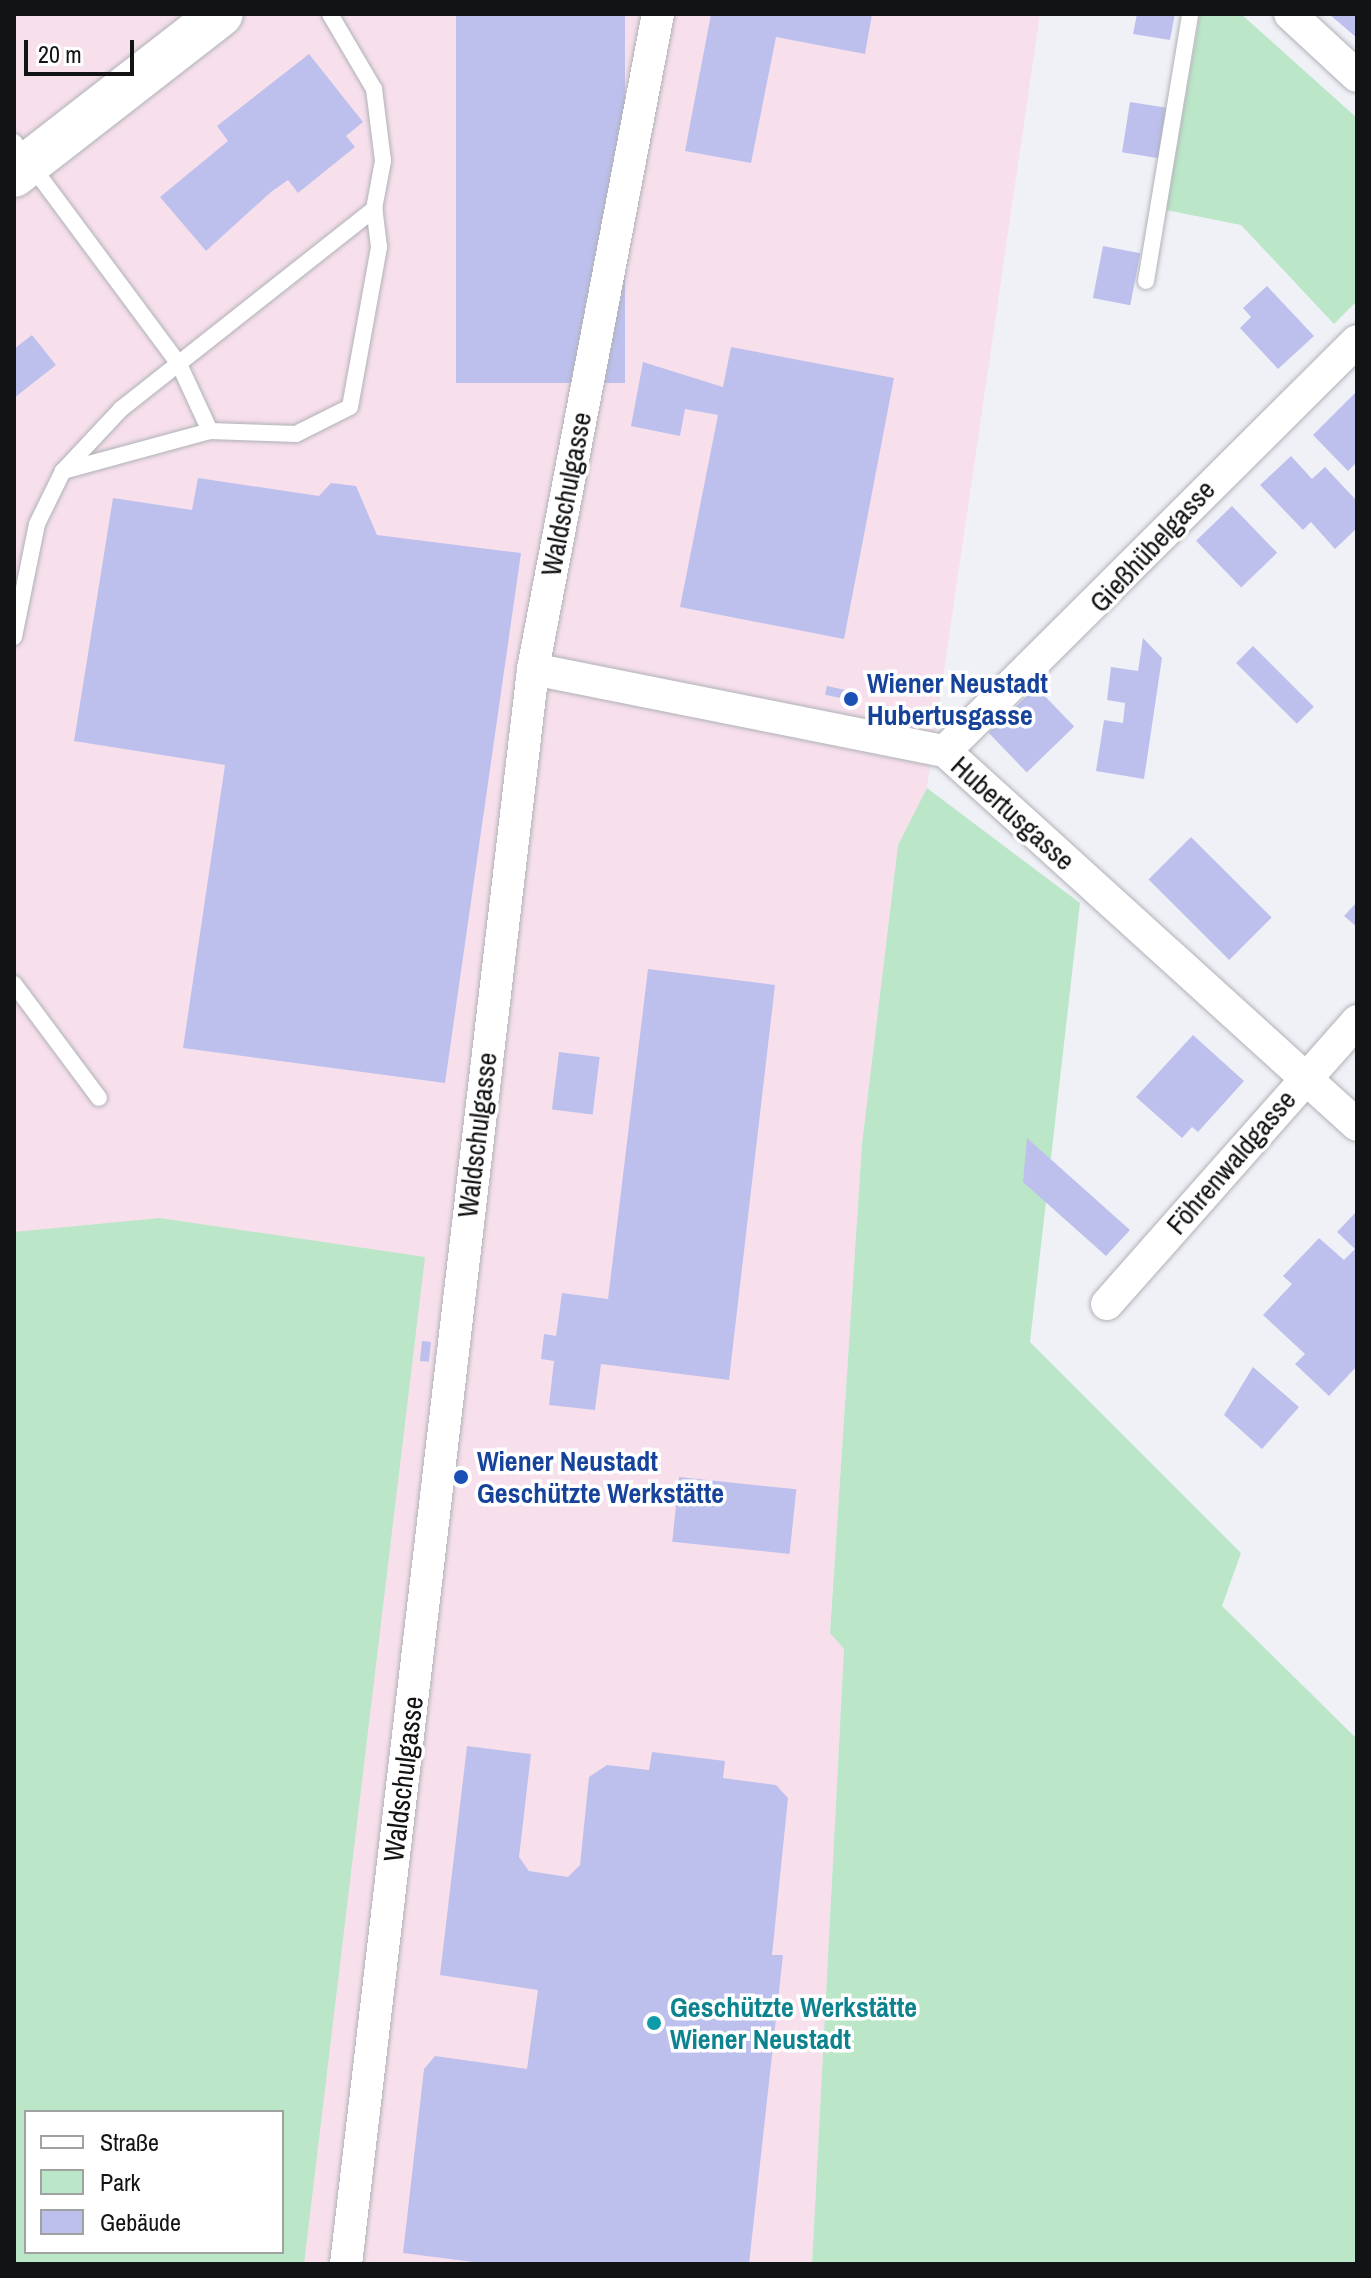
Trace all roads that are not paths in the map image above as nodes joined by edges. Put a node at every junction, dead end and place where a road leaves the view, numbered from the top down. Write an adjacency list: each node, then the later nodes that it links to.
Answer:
1 (221, 14): 7 (main road)
2 (330, 14): 8 (lane)
3 (658, 14): 15 (street, Waldschulgasse)
4 (1190, 14): 9 (lane)
5 (1290, 14): 6 (street)
6 (1357, 76)
7 (19, 160): 11 (lane)
8 (374, 209): 11 (lane); 12 (lane)
9 (1146, 281)
10 (1357, 341): 16 (street, Gießhübelgasse)
11 (179, 364): 12 (lane); 13 (lane)
12 (210, 431): 13 (lane)
13 (63, 471): 14 (lane)
14 (14, 637)
15 (533, 669): 16 (street, Hubertusgasse); 23 (street, Waldschulgasse)
16 (945, 751): 19 (street, Hubertusgasse)
17 (14, 984): 20 (lane)
18 (1357, 1021): 19 (street, Föhrenwaldgasse)
19 (1304, 1078): 21 (street, Hubertusgasse); 22 (street, Föhrenwaldgasse)
20 (99, 1098)
21 (1357, 1125)
22 (1107, 1304)
23 (346, 2264)

